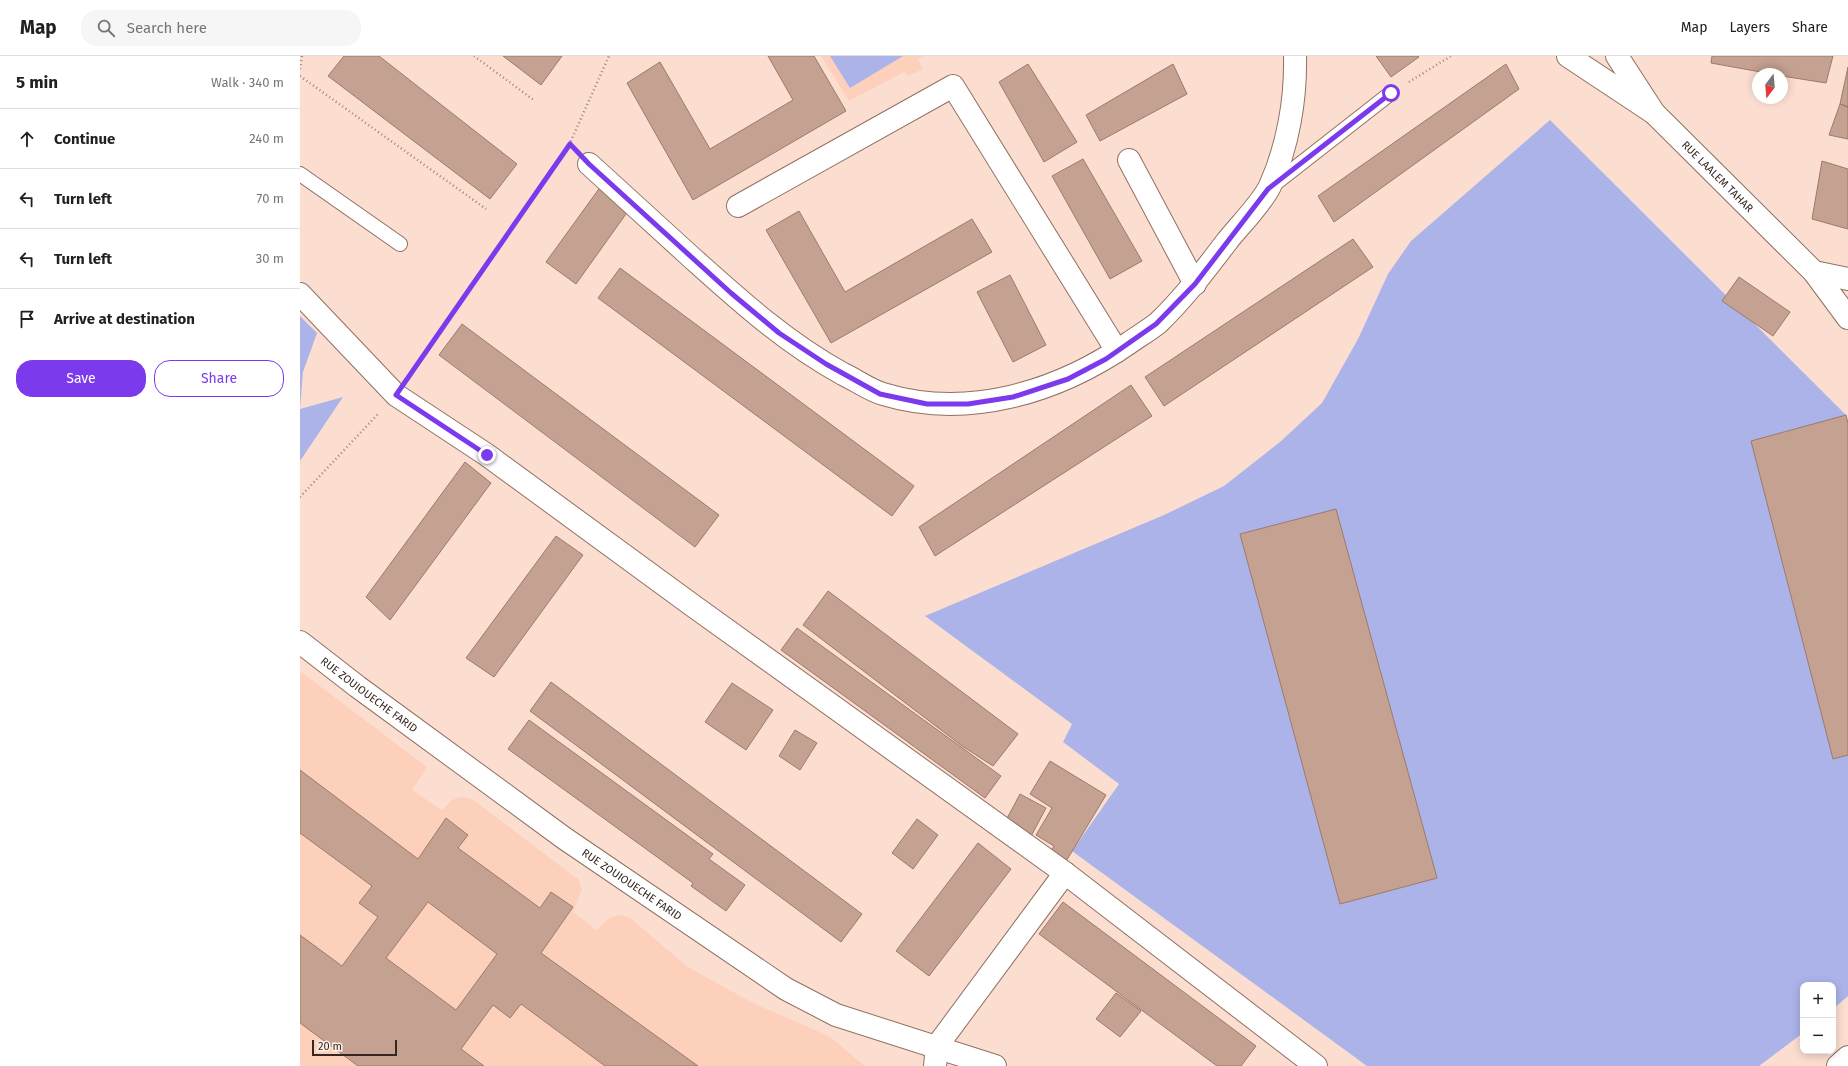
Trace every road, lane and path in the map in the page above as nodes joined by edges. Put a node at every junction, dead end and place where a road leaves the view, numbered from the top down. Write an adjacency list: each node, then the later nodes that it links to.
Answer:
1 (302, 56): 8 (path)
2 (474, 56): 11 (path)
3 (609, 56): 13 (path)
4 (1296, 56): 17 (street)
5 (1451, 56): 10 (path)
6 (1568, 56): 12 (street, RUE LAALEM TAHAR)
7 (1625, 59): 12 (street)
8 (300, 68)
9 (300, 76): 19 (path)
10 (1391, 93): 17 (lane)
11 (535, 101)
12 (1654, 113): 21 (street, RUE LAALEM TAHAR)
13 (570, 144): 15 (path); 27 (path)
14 (1129, 160): 23 (street)
15 (589, 164): 26 (street)
16 (300, 174): 20 (lane)
17 (1268, 189): 23 (street)
18 (738, 206): 26 (street)
19 (486, 209)
20 (400, 244)
21 (1814, 272): 22 (street); 25 (street, RUE LAALEM TAHAR)
22 (1848, 279)
23 (1195, 284): 26 (street)
24 (300, 294): 27 (street)
25 (1848, 318)
26 (1117, 351)
27 (396, 395): 28 (path); 30 (street)
28 (300, 497)
29 (300, 642): 31 (street, RUE ZOUIOUECHE FARID)
30 (1066, 873): 31 (street); 34 (street)
31 (936, 1056): 33 (street, RUE ZOUIOUECHE FARID)
32 (1848, 1057): 35 (street)
33 (995, 1066)
34 (1316, 1066)
35 (1838, 1066)

